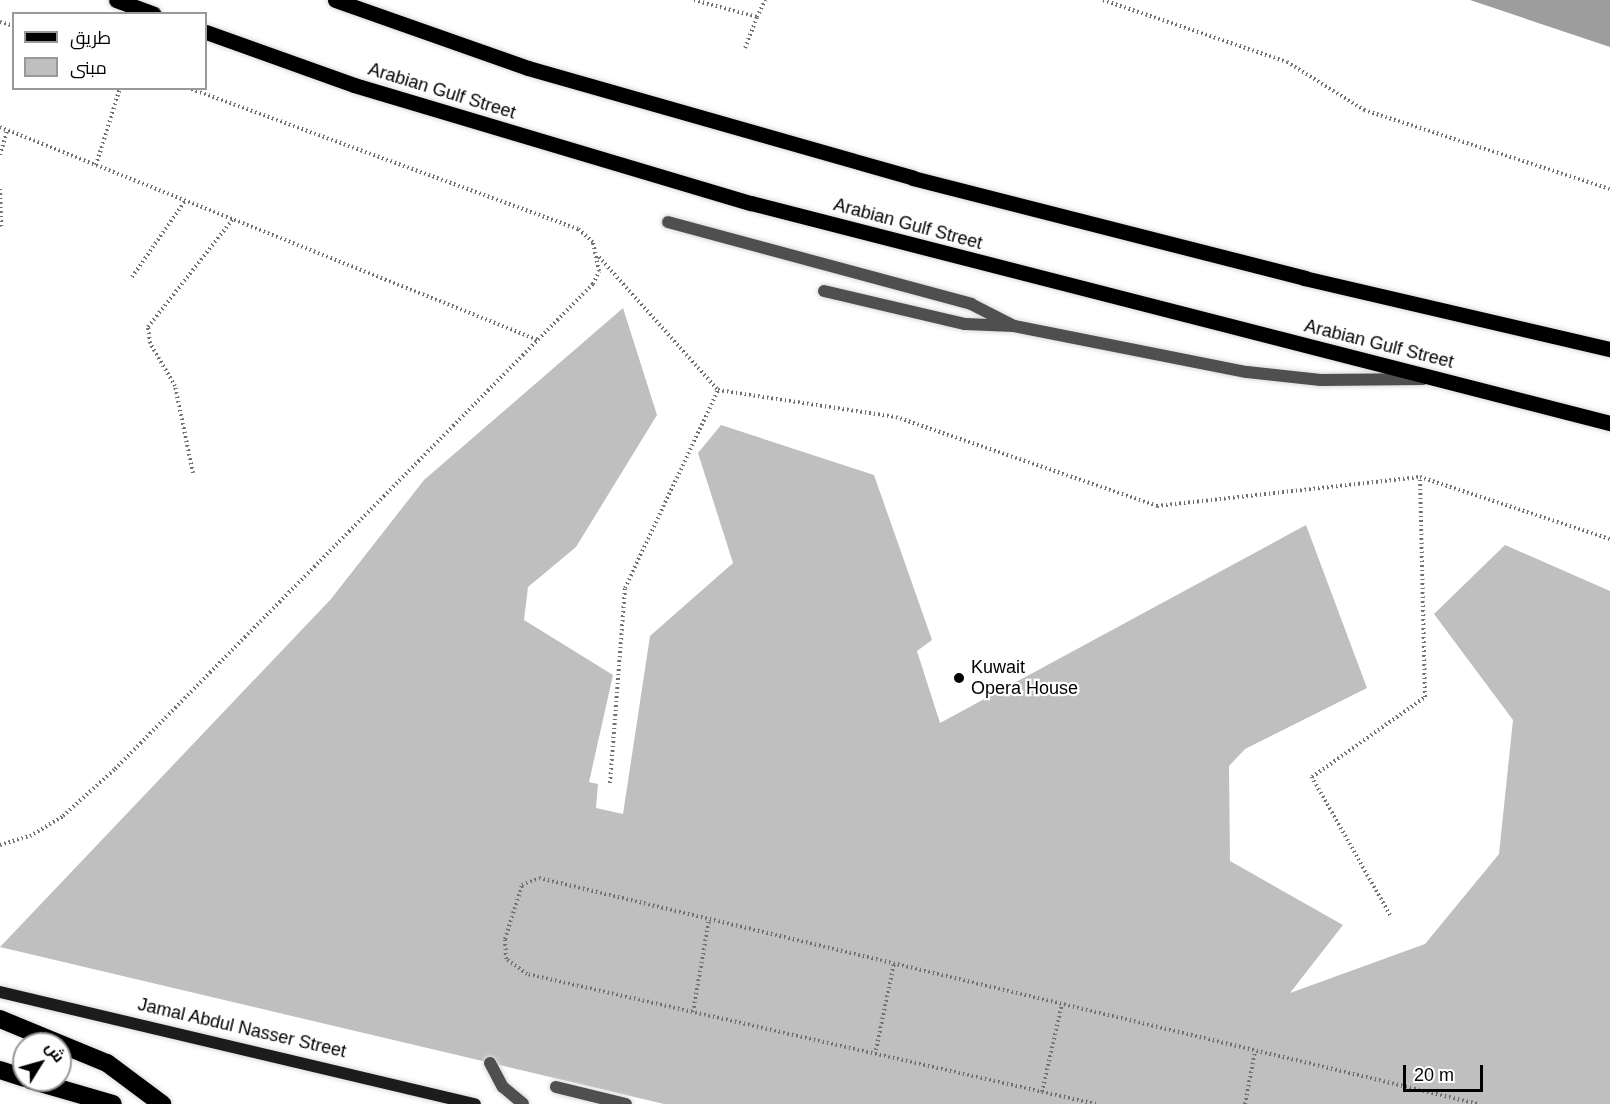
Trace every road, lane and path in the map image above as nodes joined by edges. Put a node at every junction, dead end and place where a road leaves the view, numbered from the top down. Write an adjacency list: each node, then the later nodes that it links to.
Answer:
1 (116, 0): 6 (main road)
2 (335, 0): 27 (main road)
3 (694, 0): 7 (path)
4 (765, 0): 7 (path)
5 (1103, 0): 17 (path)
6 (149, 12)
7 (757, 17): 9 (path)
8 (207, 32): 28 (main road, Arabian Gulf Street)
9 (745, 48)
10 (119, 90): 15 (path)
11 (195, 90): 22 (path)
12 (0, 127): 13 (path)
13 (7, 130): 14 (path); 15 (path)
14 (0, 155)
15 (96, 165): 18 (path)
16 (0, 189): 21 (path)
17 (1610, 189)
18 (185, 201): 19 (path); 23 (path)
19 (233, 219): 26 (path); 31 (path)
20 (668, 222): 25 (lane)
21 (2, 227)
22 (599, 257): 26 (path); 29 (path)
23 (132, 277)
24 (825, 291): 25 (lane)
25 (1014, 326): 28 (lane)
26 (538, 340): 35 (path)
27 (1610, 349)
28 (1436, 379): 30 (main road, Arabian Gulf Street)
29 (718, 390): 32 (path); 34 (path)
30 (1610, 423)
31 (193, 473)
32 (1420, 477): 33 (path); 36 (path)
33 (1610, 539)
34 (610, 783)
35 (0, 845)
36 (1390, 915)
37 (709, 919): 38 (path); 41 (path); 41 (path)
38 (894, 963): 40 (path); 43 (path)
39 (0, 992): 51 (main road, Jamal Abdul Nasser Street)
40 (1062, 1004): 44 (path); 48 (path)
41 (693, 1012): 43 (path)
42 (0, 1019): 50 (highway)
43 (876, 1050): 48 (path)
44 (1256, 1051): 55 (path); 56 (path)
45 (490, 1063): 52 (lane)
46 (556, 1087): 53 (lane)
47 (72, 1092): 49 (highway)
48 (1042, 1092): 54 (path)
49 (113, 1104)
50 (162, 1104)
51 (475, 1104)
52 (523, 1104)
53 (626, 1104)
54 (1096, 1104)
55 (1245, 1104)
56 (1478, 1104)

